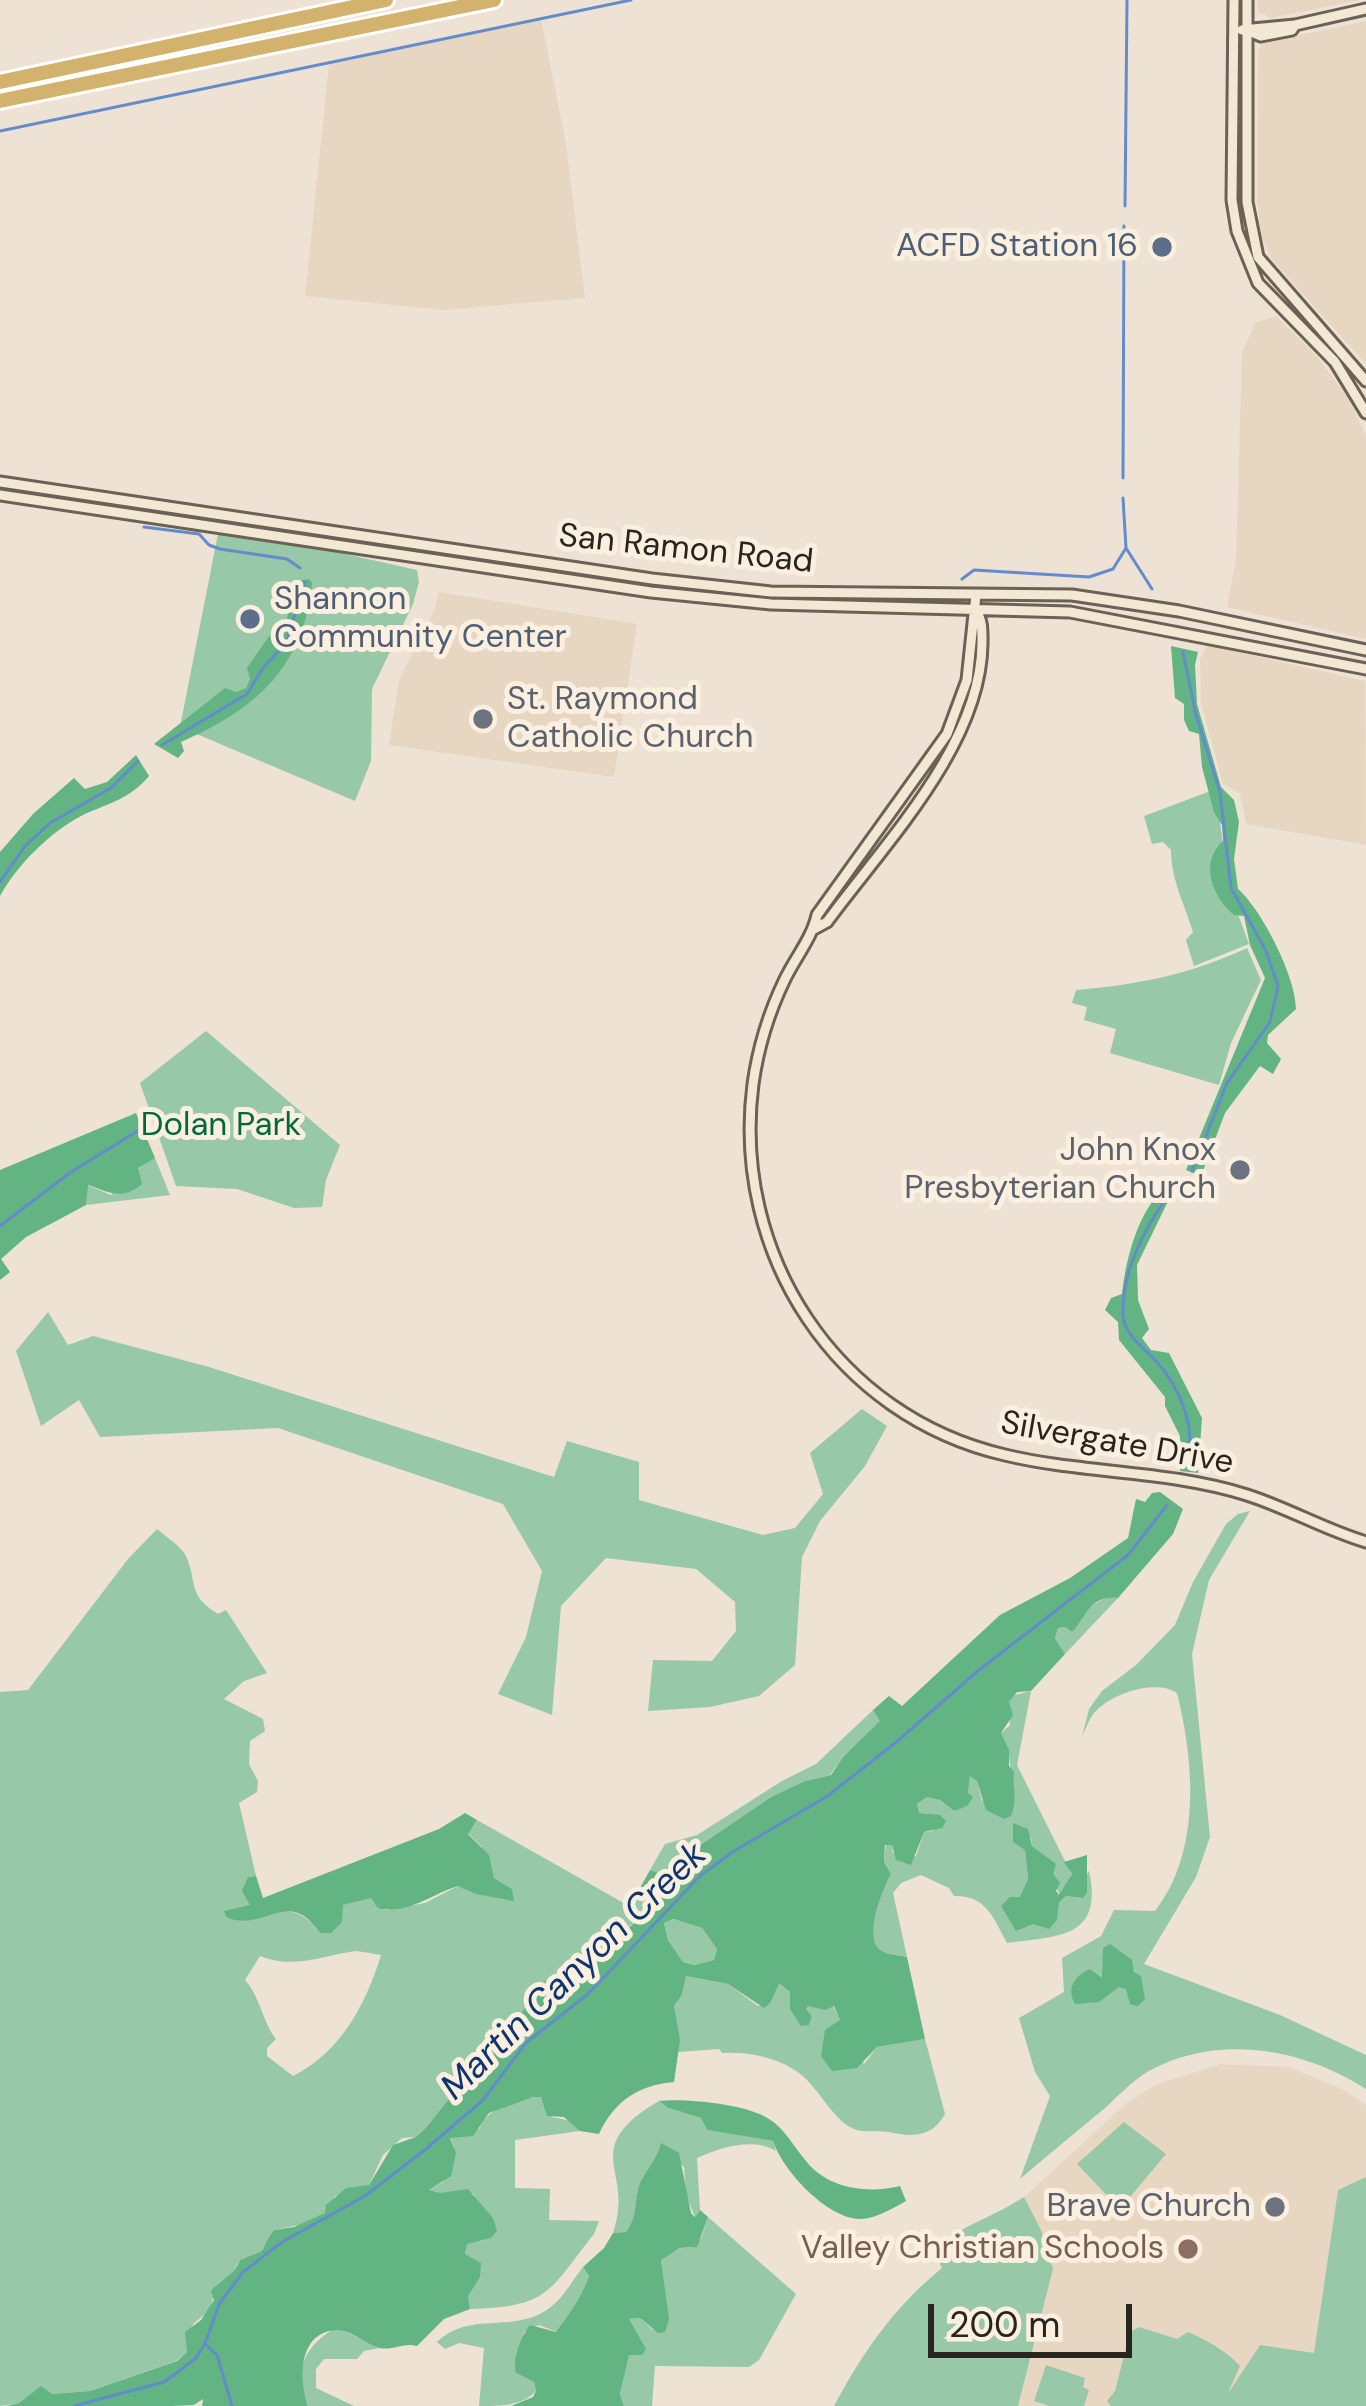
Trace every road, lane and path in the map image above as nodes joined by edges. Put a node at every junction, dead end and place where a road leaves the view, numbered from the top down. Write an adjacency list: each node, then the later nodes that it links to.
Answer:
1 (386, 0): 8 (highway)
2 (494, 0): 9 (highway)
3 (1234, 0): 6 (street)
4 (1247, 0): 7 (street)
5 (1366, 10): 7 (street)
6 (1234, 29): 7 (street); 11 (street)
7 (1247, 30): 10 (street)
8 (0, 82)
9 (0, 101)
10 (1366, 380)
11 (1362, 399): 12 (street)
12 (1366, 413)
13 (0, 482): 15 (street, San Ramon Road)
14 (0, 495): 17 (street, San Ramon Road)
15 (976, 595): 16 (street, Silvergate Drive); 19 (street, San Ramon Road)
16 (975, 609): 17 (street, San Ramon Road); 18 (street, Silvergate Drive); 20 (street, San Ramon Road); 21 (street, Silvergate Drive)
17 (955, 610): 18 (street)
18 (971, 628): 21 (street, Silvergate Drive)
19 (1364, 648)
20 (1366, 670)
21 (814, 929): 22 (street, Silvergate Drive)
22 (1366, 1542)

